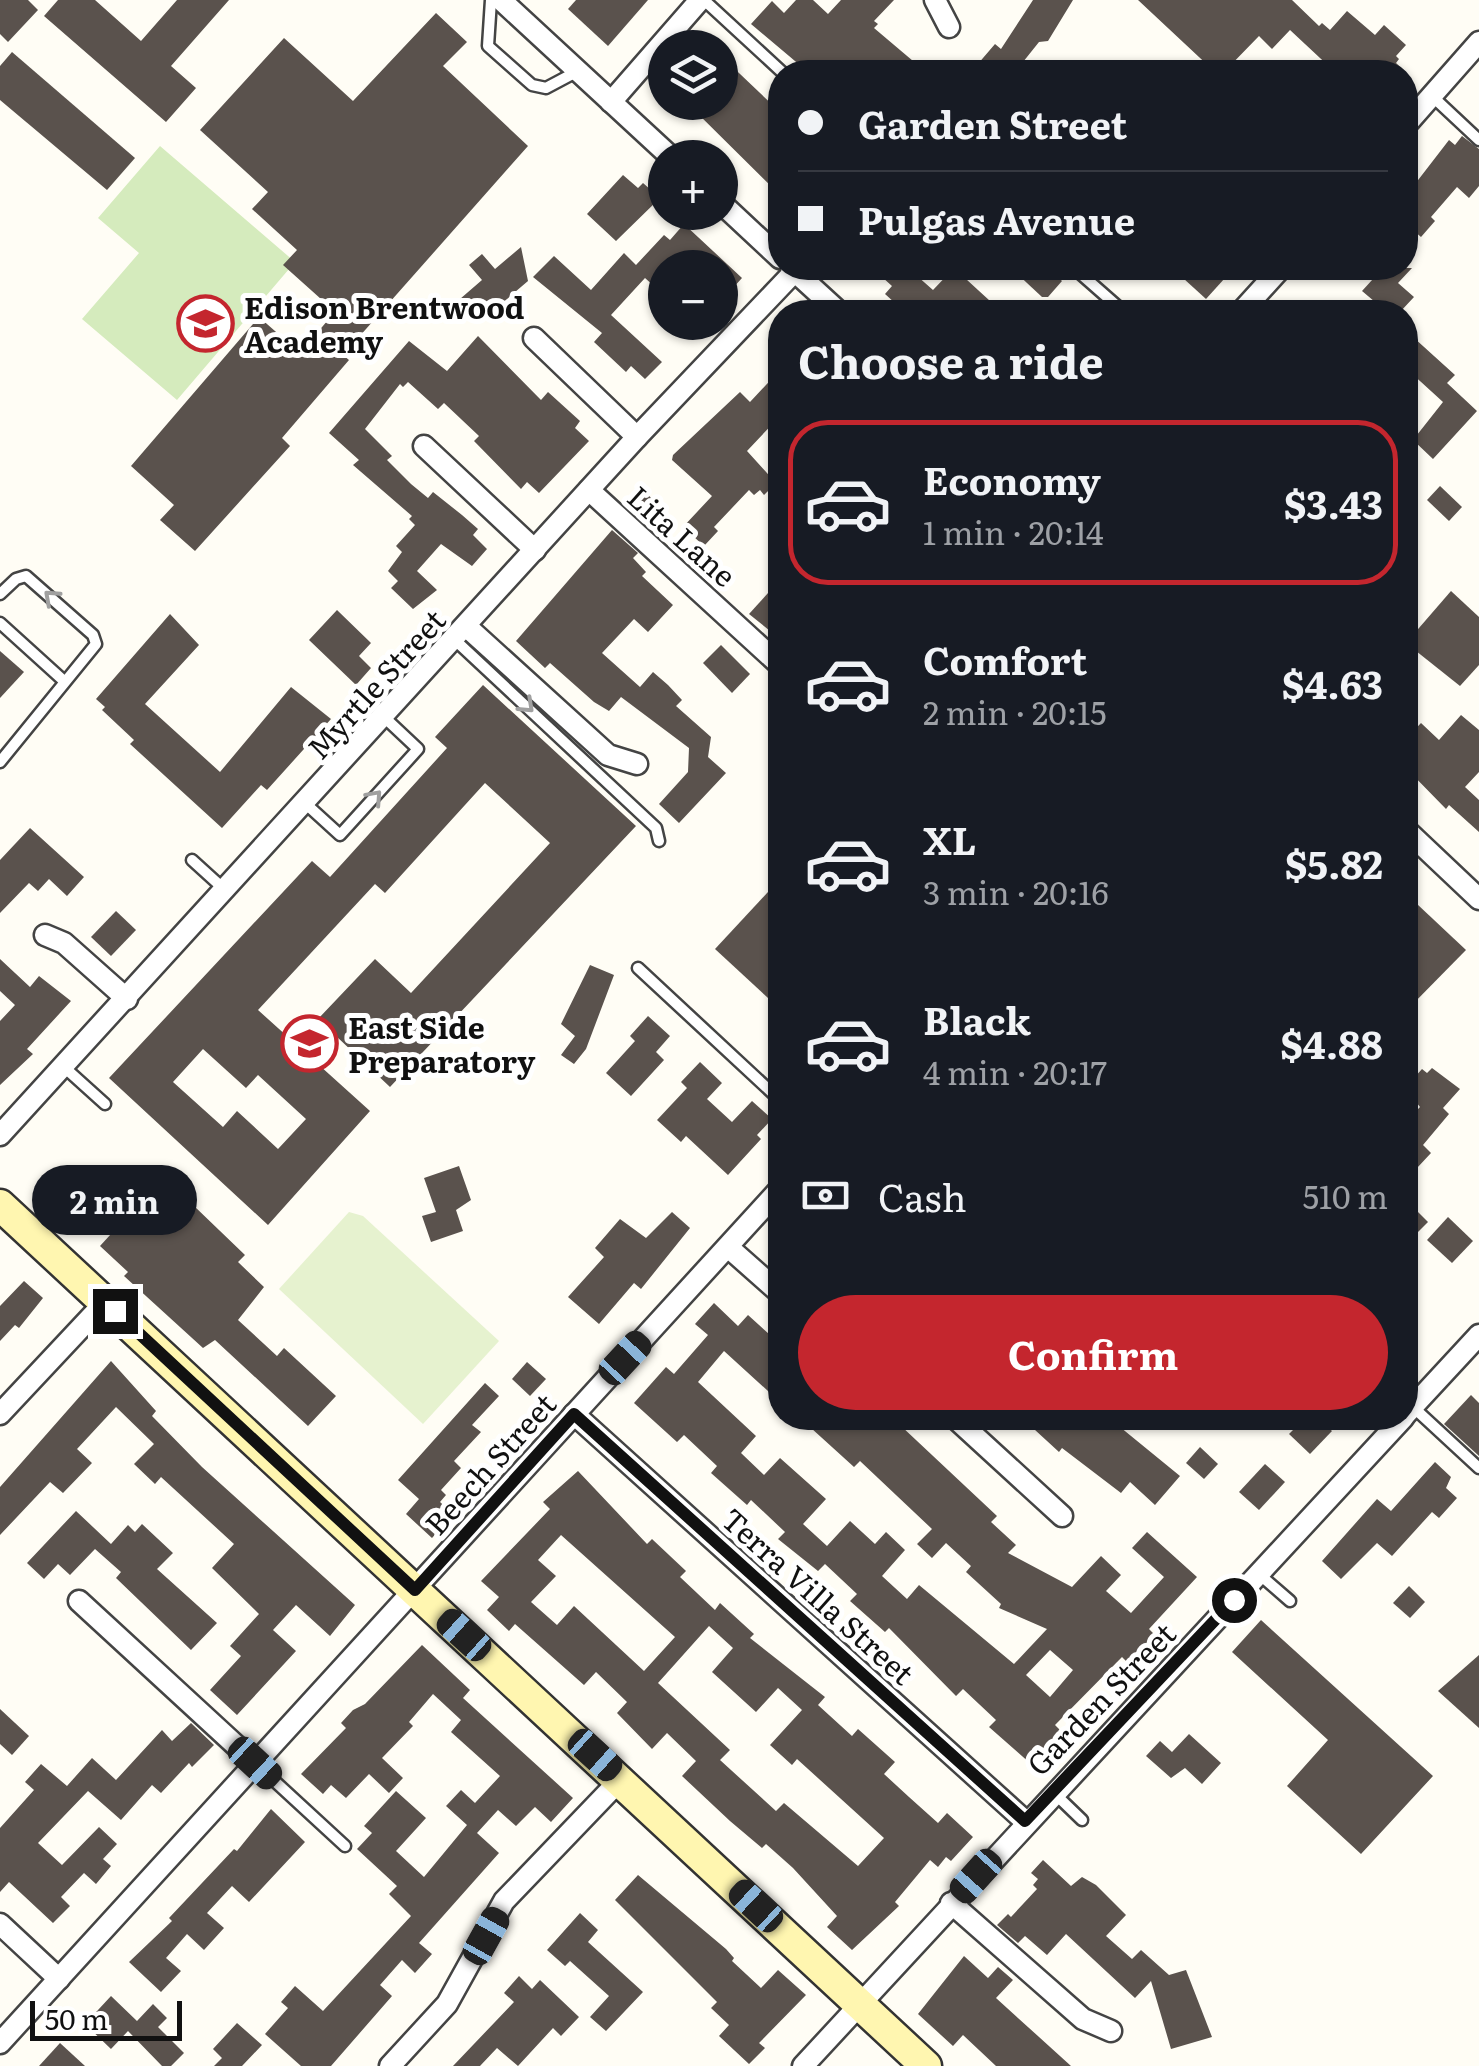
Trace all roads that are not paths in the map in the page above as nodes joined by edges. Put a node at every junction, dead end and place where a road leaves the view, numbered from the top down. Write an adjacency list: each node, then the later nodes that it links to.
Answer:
1 (491, 0): 8 (lane)
2 (501, 0): 8 (street)
3 (702, 0): 7 (lane); 10 (street)
4 (935, 0): 5 (street)
5 (949, 27)
6 (1479, 42): 9 (street)
7 (769, 60)
8 (578, 71): 10 (street)
9 (1432, 96): 11 (street); 13 (lane)
10 (611, 102): 12 (street)
11 (1418, 112)
12 (652, 140)
13 (1479, 140)
14 (738, 218): 15 (street)
15 (768, 246)
16 (776, 280): 24 (street, Myrtle Street)
17 (805, 280): 20 (street)
18 (1088, 280): 21 (lane)
19 (1270, 280): 22 (street)
20 (827, 300)
21 (1110, 300)
22 (1253, 300)
23 (534, 338): 24 (street)
24 (638, 437): 26 (street, Myrtle Street)
25 (424, 446): 27 (street)
26 (589, 490): 27 (street, Myrtle Street); 31 (street, Lita Lane)
27 (536, 550): 30 (street, Myrtle Street)
28 (0, 594): 32 (lane, one-way to 28)
29 (0, 624): 32 (lane)
30 (461, 633): 33 (street, Myrtle Street); 35 (street); 37 (lane, one-way to 37)
31 (768, 654)
32 (64, 682): 34 (lane)
33 (384, 718): 36 (street, Myrtle Street); 36 (lane, one-way to 33)
34 (0, 762)
35 (637, 764)
36 (306, 804): 40 (street, Myrtle Street)
37 (658, 841)
38 (1418, 841): 41 (street)
39 (192, 860): 40 (lane)
40 (226, 891): 44 (street, Myrtle Street)
41 (1479, 899)
42 (45, 936): 44 (street)
43 (638, 968): 46 (lane)
44 (127, 999): 45 (street, Myrtle Street)
45 (64, 1067): 47 (lane); 48 (street, Myrtle Street)
46 (768, 1089)
47 (105, 1104)
48 (0, 1136)
49 (768, 1203): 51 (street, Beech Street)
50 (0, 1205): 53 (street)
51 (728, 1246): 52 (street); 57 (street, Beech Street)
52 (768, 1282)
53 (105, 1302): 56 (street); 64 (street)
54 (1479, 1335): 55 (street, Garden Street)
55 (1418, 1401)
56 (0, 1414)
57 (574, 1414): 64 (street, Beech Street); 71 (street, Terra Villa Street)
58 (1418, 1421): 61 (lane)
59 (968, 1430): 62 (street)
60 (1391, 1430): 63 (street, Garden Street)
61 (1479, 1468)
62 (1062, 1516)
63 (1259, 1573): 65 (lane); 69 (street, Garden Street)
64 (415, 1590): 67 (street, Beech Street); 68 (street)
65 (1290, 1600)
66 (79, 1601): 67 (street)
67 (255, 1763): 72 (lane); 75 (street, Beech Street)
68 (621, 1779): 76 (street); 79 (street)
69 (1053, 1792): 70 (lane); 71 (street, Garden Street)
70 (1082, 1820)
71 (1025, 1821): 73 (street, Garden Street)
72 (345, 1846)
73 (951, 1903): 76 (street, Garden Street); 77 (street)
74 (0, 1924): 75 (street)
75 (58, 1978): 78 (street, Beech Street)
76 (860, 2004): 80 (street, Garden Street); 81 (street)
77 (1110, 2031)
78 (0, 2043)
79 (390, 2066)
80 (802, 2066)
81 (926, 2066)

